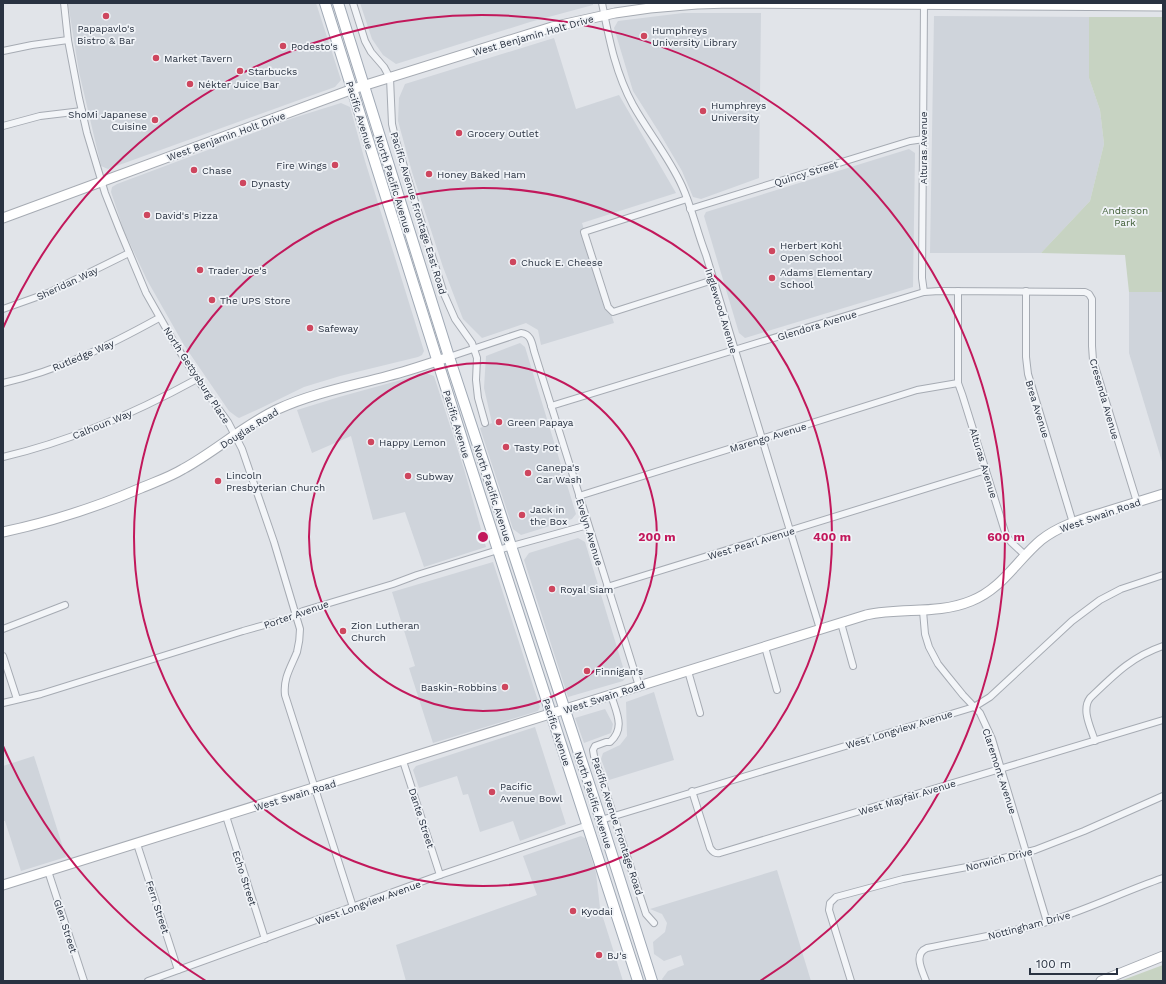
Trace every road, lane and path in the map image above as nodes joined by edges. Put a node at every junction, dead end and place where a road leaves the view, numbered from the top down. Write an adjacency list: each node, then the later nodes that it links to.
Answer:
1 (64, 3): 10 (street, North Gettysburg Place)
2 (325, 3): 14 (main road, Pacific Avenue)
3 (338, 3): 13 (main road, North Pacific Avenue)
4 (353, 3): 12 (street)
5 (602, 3): 9 (street, Inglewood Avenue)
6 (792, 3): 7 (main road, West Benjamin Holt Drive); 9 (main road, West Benjamin Holt Drive)
7 (924, 4): 8 (main road, West Benjamin Holt Drive); 17 (street, Alturas Avenue)
8 (1163, 6)
9 (604, 15): 12 (main road, West Benjamin Holt Drive); 19 (street, Inglewood Avenue)
10 (68, 40): 11 (street); 15 (street, North Gettysburg Place)
11 (3, 51)
12 (390, 78): 13 (main road, West Benjamin Holt Drive); 32 (street, Pacific Avenue Frontage East Road)
13 (364, 86): 14 (main road, West Benjamin Holt Drive); 33 (main road, North Pacific Avenue)
14 (352, 89): 18 (main road, West Benjamin Holt Drive); 34 (main road, Pacific Avenue)
15 (82, 111): 16 (street); 18 (street, North Gettysburg Place)
16 (3, 126)
17 (924, 139): 20 (street, Quincy Street); 26 (street, Alturas Avenue)
18 (102, 182): 21 (main road, West Benjamin Holt Drive); 22 (street, North Gettysburg Place)
19 (687, 199): 20 (street, Inglewood Avenue); 23 (street)
20 (690, 209): 23 (street, Inglewood Avenue)
21 (3, 218)
22 (129, 253): 28 (street, Sheridan Way); 29 (street, North Gettysburg Place)
23 (713, 280): 31 (street, Inglewood Avenue)
24 (958, 291): 25 (street, Glendora Avenue); 26 (street, Glendora Avenue); 37 (street, Alturas Avenue)
25 (1026, 291): 27 (street, Glendora Avenue); 47 (street, Brea Avenue)
26 (924, 292): 31 (street, Glendora Avenue)
27 (1089, 294): 46 (street, Cresenda Avenue)
28 (3, 308)
29 (159, 318): 35 (street, North Gettysburg Place); 36 (street, Rutledge Way)
30 (526, 334): 32 (street, Douglas Road); 38 (street, Evelyn Avenue)
31 (734, 349): 38 (street, Glendora Avenue); 41 (street, Inglewood Avenue)
32 (474, 350): 33 (street, Douglas Road); 39 (street, Pacific Avenue Frontage East Road)
33 (449, 357): 34 (main road, Douglas Road); 51 (main road, North Pacific Avenue)
34 (438, 361): 40 (main road, Douglas Road); 52 (main road, Pacific Avenue)
35 (197, 379): 40 (street, North Gettysburg Place); 42 (street, Calhoun Way)
36 (3, 383)
37 (958, 383): 41 (street, Marengo Avenue); 43 (street, Alturas Avenue)
38 (551, 406): 45 (street, Evelyn Avenue)
39 (485, 423)
40 (235, 435): 50 (main road, Douglas Road); 58 (street, North Gettysburg Place)
41 (762, 439): 45 (street, Marengo Avenue); 49 (street, Inglewood Avenue)
42 (3, 457)
43 (986, 470): 49 (street, West Pearl Avenue); 53 (street, Alturas Avenue)
44 (1163, 494): 46 (main road, West Swain Road)
45 (579, 496): 48 (street, Evelyn Avenue)
46 (1136, 502): 47 (main road, West Swain Road)
47 (1073, 522): 53 (main road, West Swain Road)
48 (588, 525): 51 (street, Porter Avenue); 55 (street, Evelyn Avenue)
49 (790, 530): 55 (street, West Pearl Avenue); 61 (street, Inglewood Avenue)
50 (3, 532)
51 (510, 547): 52 (street, Porter Avenue); 73 (main road, North Pacific Avenue)
52 (498, 550): 58 (street, Porter Avenue); 75 (main road, Pacific Avenue)
53 (1026, 556): 57 (main road, West Swain Road)
54 (1163, 575): 72 (street, West Longview Avenue)
55 (607, 587): 67 (street, Evelyn Avenue)
56 (65, 605): 60 (street)
57 (923, 611): 59 (main road, West Swain Road); 72 (street, Claremont Avenue)
58 (296, 615): 70 (street, Porter Avenue); 81 (street, North Gettysburg Place)
59 (841, 623): 61 (main road, West Swain Road); 65 (street)
60 (3, 629)
61 (820, 629): 63 (main road, West Swain Road)
62 (1163, 646): 77 (street)
63 (764, 647): 66 (main road, West Swain Road); 68 (street)
64 (3, 656): 70 (street)
65 (853, 666)
66 (688, 671): 67 (main road, West Swain Road); 74 (street)
67 (639, 686): 69 (main road, West Swain Road)
68 (777, 690)
69 (611, 695): 73 (main road, West Swain Road); 84 (street, Pacific Avenue Frontage Road)
70 (17, 699): 71 (street, Porter Avenue)
71 (3, 703)
72 (974, 707): 79 (street, Claremont Avenue); 82 (street, West Longview Avenue)
73 (564, 710): 75 (main road, West Swain Road); 86 (main road, North Pacific Avenue)
74 (700, 713)
75 (551, 715): 78 (main road, West Swain Road); 80 (main road, Pacific Avenue)
76 (1163, 720): 77 (street, West Mayfair Avenue)
77 (1095, 741): 79 (street, West Mayfair Avenue)
78 (403, 761): 81 (main road, West Swain Road); 91 (street, Dante Street)
79 (1001, 770): 82 (street, West Mayfair Avenue); 89 (street, Claremont Avenue)
80 (575, 785): 86 (main road); 87 (main road, Pacific Avenue)
81 (315, 789): 85 (main road, West Swain Road); 95 (street, North Gettysburg Place)
82 (692, 791): 84 (street, West Longview Avenue)
83 (1163, 796): 89 (street, Norwich Drive)
84 (614, 815): 86 (street, West Longview Avenue); 97 (street, Pacific Avenue Frontage Road)
85 (226, 816): 88 (main road, West Swain Road); 99 (street, Echo Street)
86 (601, 820): 92 (main road, North Pacific Avenue)
87 (588, 825): 91 (street, West Longview Avenue); 92 (main road); 98 (main road, Pacific Avenue)
88 (137, 844): 90 (main road, West Swain Road); 102 (street, Fern Street)
89 (1026, 853): 96 (street, Claremont Avenue); 107 (street, Norwich Drive)
90 (48, 871): 94 (main road, West Swain Road); 103 (street, Glen Street)
91 (440, 876): 95 (street, West Longview Avenue)
92 (619, 877): 101 (main road, North Pacific Avenue)
93 (1163, 878): 96 (street, Nottingham Drive)
94 (3, 885)
95 (353, 907): 99 (street, West Longview Avenue)
96 (1047, 922): 108 (street, Nottingham Drive)
97 (654, 923)
98 (621, 926): 101 (main road); 105 (main road, Pacific Avenue)
99 (265, 939): 102 (street, West Longview Avenue)
100 (1163, 956): 109 (main road)
101 (648, 969): 106 (main road, North Pacific Avenue)
102 (178, 970): 104 (street, West Longview Avenue)
103 (84, 981)
104 (148, 981)
105 (638, 981)
106 (652, 981)
107 (851, 981)
108 (926, 981)
109 (1101, 981)

